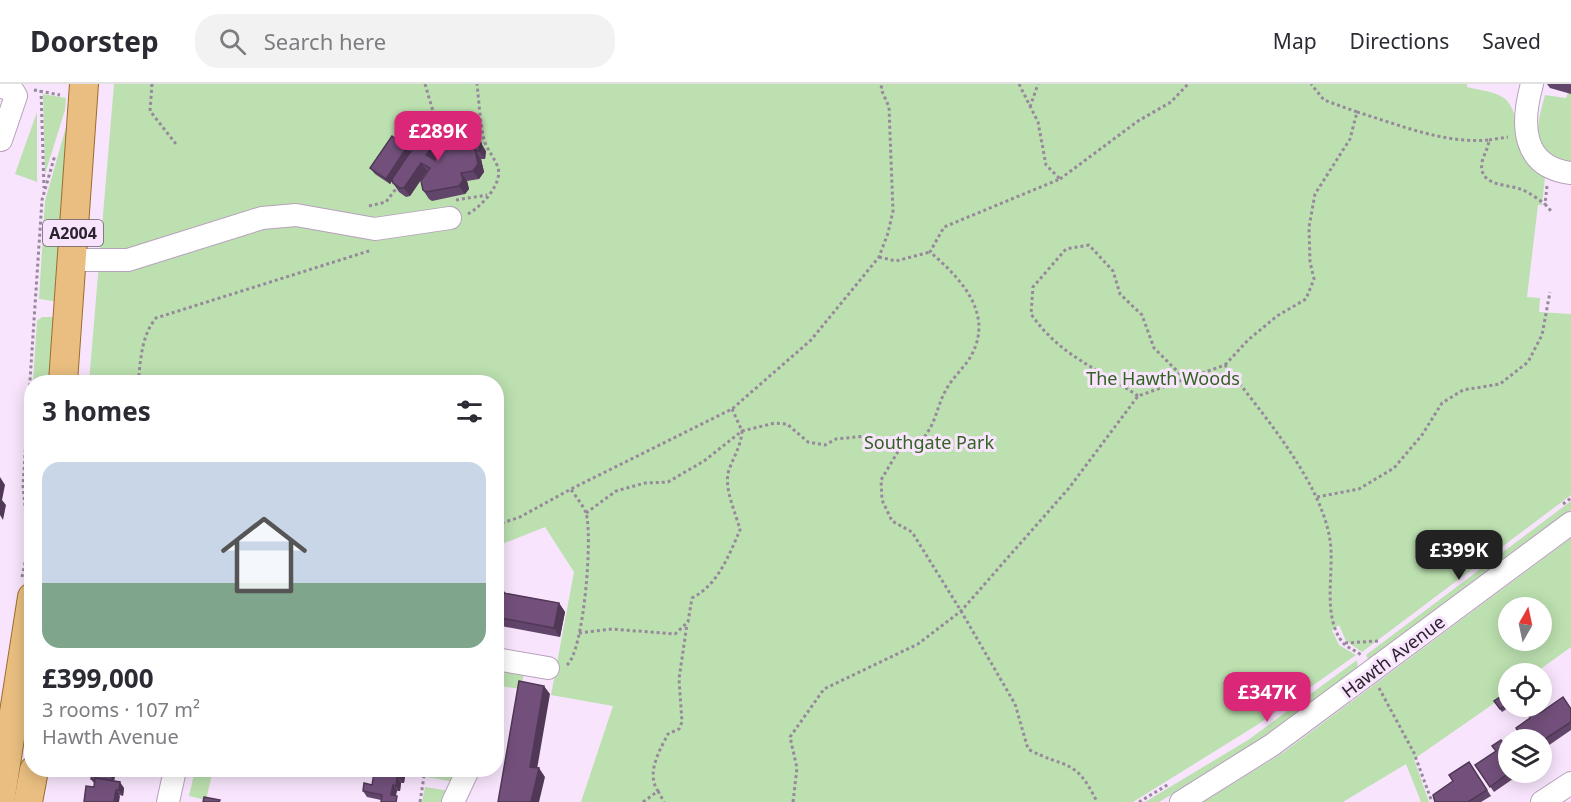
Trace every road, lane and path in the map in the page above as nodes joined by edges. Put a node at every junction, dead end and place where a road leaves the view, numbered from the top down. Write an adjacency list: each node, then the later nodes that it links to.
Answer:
1 (152, 84): 17 (path)
2 (425, 84): 15 (path)
3 (477, 84): 27 (path)
4 (882, 84): 30 (path)
5 (1019, 84): 13 (path)
6 (1038, 84): 13 (path)
7 (1188, 84): 21 (path)
8 (1311, 84): 14 (path)
9 (1532, 84): 19 (street)
10 (7, 90): 11 (path); 16 (street)
11 (41, 90): 12 (path); 23 (path)
12 (73, 90): 31 (main road, A2004)
13 (1030, 107): 21 (path)
14 (1357, 111): 24 (path); 33 (path)
15 (438, 126)
16 (1, 140)
17 (176, 144)
18 (55, 153): 23 (path)
19 (1549, 166): 20 (street); 24 (path)
20 (1571, 172)
21 (1060, 179): 29 (path)
22 (399, 183): 25 (path)
23 (44, 192): 34 (path)
24 (1545, 204): 26 (path)
25 (364, 207)
26 (1552, 212)
27 (457, 217): 31 (street)
28 (379, 248): 36 (path)
29 (930, 252): 30 (path); 41 (path)
30 (879, 257): 39 (path)
31 (71, 260): 35 (main road, A2004)
32 (1550, 292): 45 (path)
33 (1225, 365): 37 (path); 45 (path)
34 (31, 375)
35 (63, 375)
36 (139, 375)
37 (1186, 380): 38 (path); 38 (path)
38 (1138, 396): 50 (path)
39 (732, 409): 40 (path); 43 (path)
40 (742, 430): 41 (path); 46 (path); 51 (path)
41 (903, 443): 50 (path)
42 (24, 472): 44 (path)
43 (571, 489): 46 (path); 47 (path)
44 (24, 496)
45 (1317, 497): 54 (path)
46 (586, 513): 52 (path)
47 (504, 523)
48 (1571, 523): 57 (street, Hawth Avenue)
49 (24, 606): 58 (main road)
50 (961, 611): 72 (path); 73 (path)
51 (688, 622): 52 (path); 64 (path)
52 (579, 633): 56 (path)
53 (1380, 640): 54 (path)
54 (1343, 643): 57 (path)
55 (504, 661): 56 (street)
56 (548, 669)
57 (1371, 672): 74 (street, Hawth Avenue); 75 (path)
58 (16, 719): 65 (main road)
59 (33, 777): 66 (main road)
60 (173, 777): 67 (street)
61 (424, 777): 68 (path)
62 (465, 777): 69 (street)
63 (1571, 783): 76 (street)
64 (658, 791): 70 (path); 71 (path)
65 (0, 802)
66 (28, 802)
67 (168, 802)
68 (420, 802)
69 (453, 802)
70 (643, 802)
71 (664, 802)
72 (793, 802)
73 (1097, 802)
74 (1181, 802)
75 (1432, 802)
76 (1542, 802)

